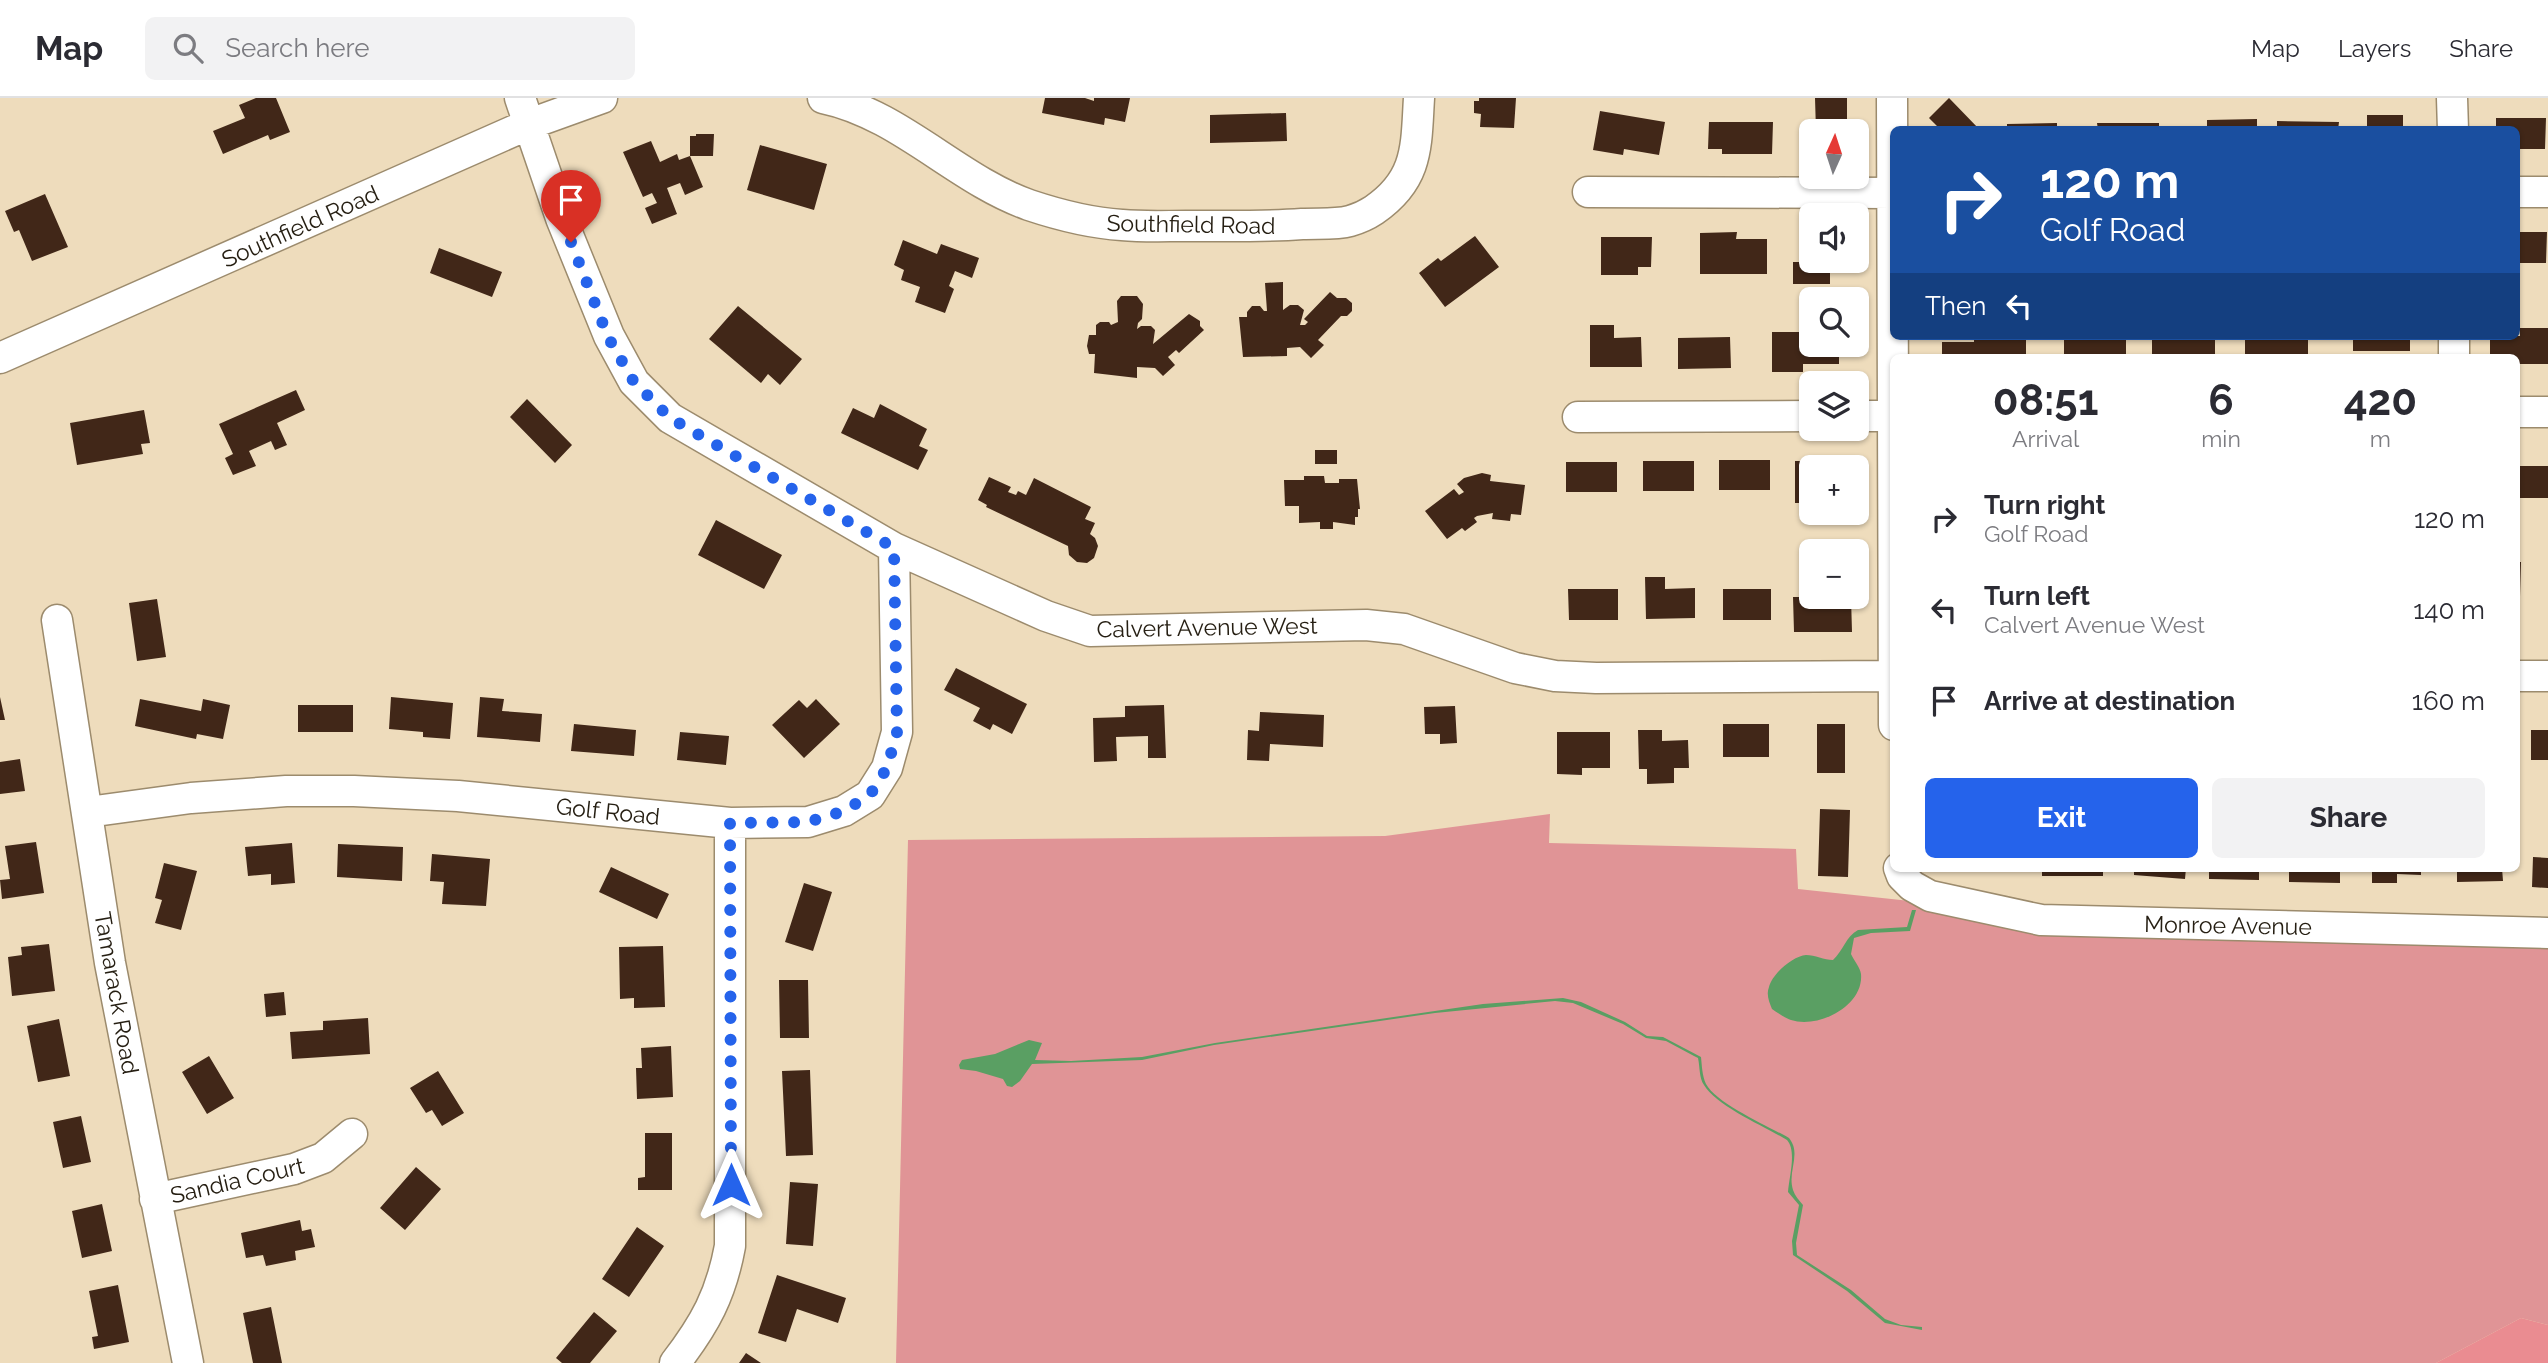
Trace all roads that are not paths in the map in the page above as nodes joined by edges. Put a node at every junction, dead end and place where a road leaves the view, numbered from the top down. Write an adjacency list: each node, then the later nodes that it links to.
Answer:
1 (602, 98): 6 (street, Southfield Road)
2 (823, 98): 3 (street, Southfield Road)
3 (1419, 98)
4 (1892, 98): 7 (street)
5 (2452, 98): 8 (street)
6 (524, 112): 13 (street, Southfield Road); 20 (street, Calvert Avenue West)
7 (1892, 126)
8 (2453, 126)
9 (1588, 192): 10 (street)
10 (1890, 192)
11 (2520, 192): 12 (street)
12 (2548, 192)
13 (0, 358)
14 (2520, 412): 15 (street)
15 (2548, 412)
16 (1799, 416): 19 (street)
17 (1869, 416): 18 (street)
18 (1890, 416)
19 (1578, 417)
20 (894, 548): 22 (street, Calvert Avenue West); 26 (street, Golf Road)
21 (57, 620): 25 (street, Tamarack Road)
22 (1890, 676)
23 (2520, 676): 24 (street)
24 (2548, 676)
25 (88, 812): 26 (street, Golf Road); 30 (street, Tamarack Road)
26 (730, 823): 32 (street)
27 (1906, 877): 28 (street, Monroe Avenue)
28 (2548, 933)
29 (352, 1135): 30 (street, Sandia Court)
30 (155, 1199): 31 (street, Tamarack Road)
31 (188, 1363)
32 (675, 1363)

